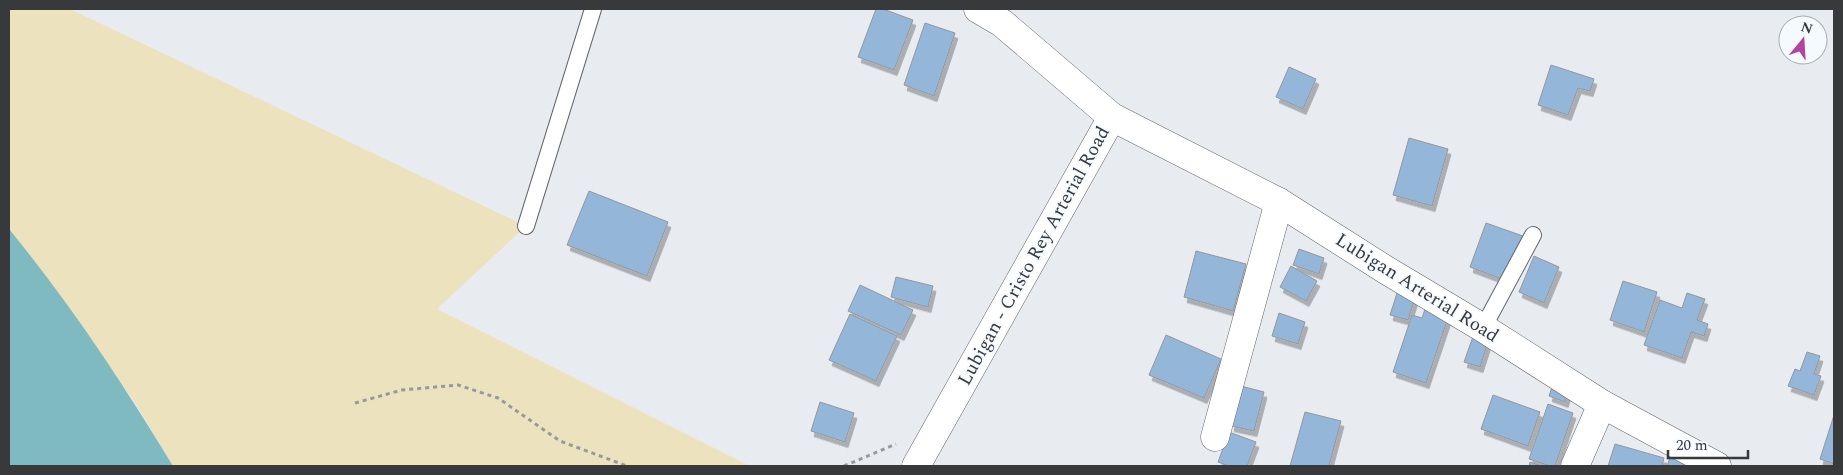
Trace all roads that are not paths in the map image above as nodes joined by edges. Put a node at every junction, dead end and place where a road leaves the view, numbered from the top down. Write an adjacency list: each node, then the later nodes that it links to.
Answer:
1 (593, 9): 5 (lane)
2 (978, 9): 3 (main road, Lubigan - Cristo Rey Arterial Road)
3 (1112, 117): 4 (main road, Lubigan Arterial Road); 10 (main road, Lubigan - Cristo Rey Arterial Road)
4 (1279, 202): 7 (main road, Lubigan Arterial Road); 9 (main road)
5 (526, 226)
6 (1533, 235): 7 (lane)
7 (1483, 328): 8 (main road, Lubigan Arterial Road)
8 (1602, 404): 11 (main road); 12 (main road, Lubigan Arterial Road)
9 (1214, 437)
10 (916, 466)
11 (1575, 466)
12 (1717, 466)

